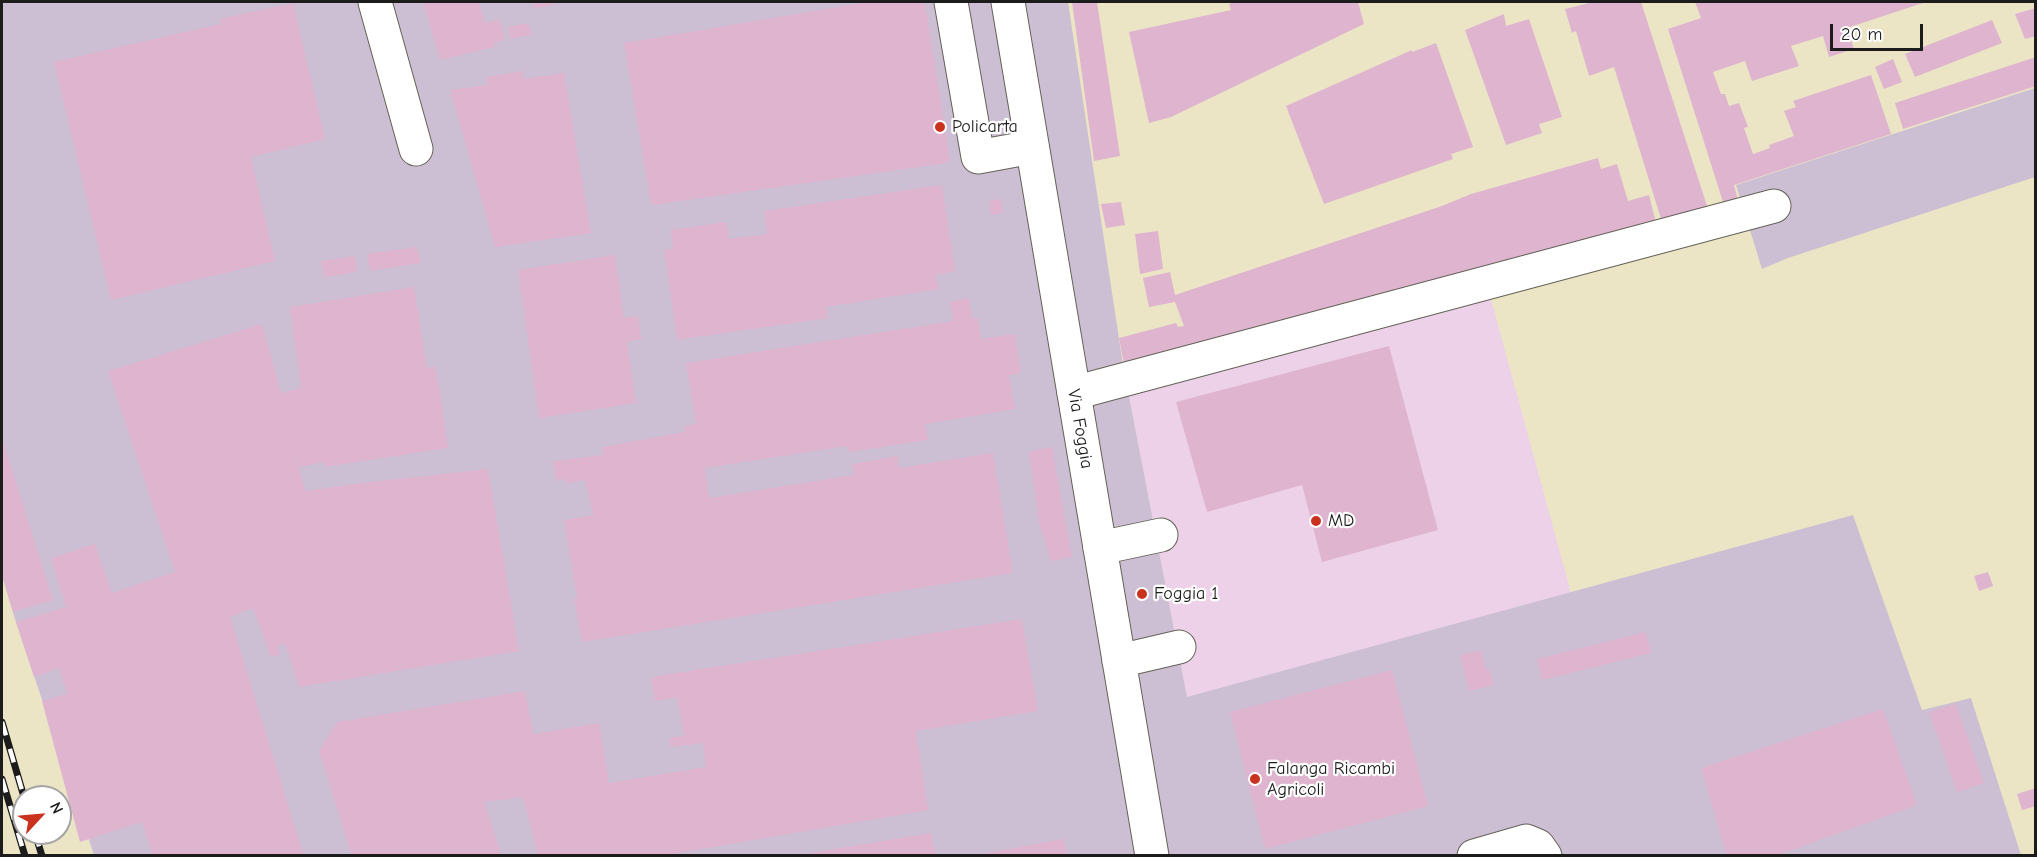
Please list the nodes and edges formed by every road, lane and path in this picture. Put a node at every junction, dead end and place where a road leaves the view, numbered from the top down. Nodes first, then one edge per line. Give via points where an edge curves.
1 (375, 2) edge
2 (951, 2) edge
3 (1008, 2) edge
4 (1032, 147) junction
5 (416, 149) dead end
6 (1774, 206) dead end
7 (1074, 393) junction
8 (1161, 536) dead end
9 (1100, 548) junction
10 (1179, 647) dead end
11 (1119, 661) junction
12 (1152, 855) edge
13 (1474, 855) edge
14 (1545, 855) edge

1 - 5 main road
2 - 4 main road via 978,157
3 - 4 main road, Via Foggia
4 - 7 main road, Via Foggia
6 - 7 main road
7 - 9 main road, Via Foggia
8 - 9 main road
9 - 11 main road, Via Foggia
10 - 11 main road
11 - 12 main road, Via Foggia
13 - 14 main road via 1526,841 1538,846

